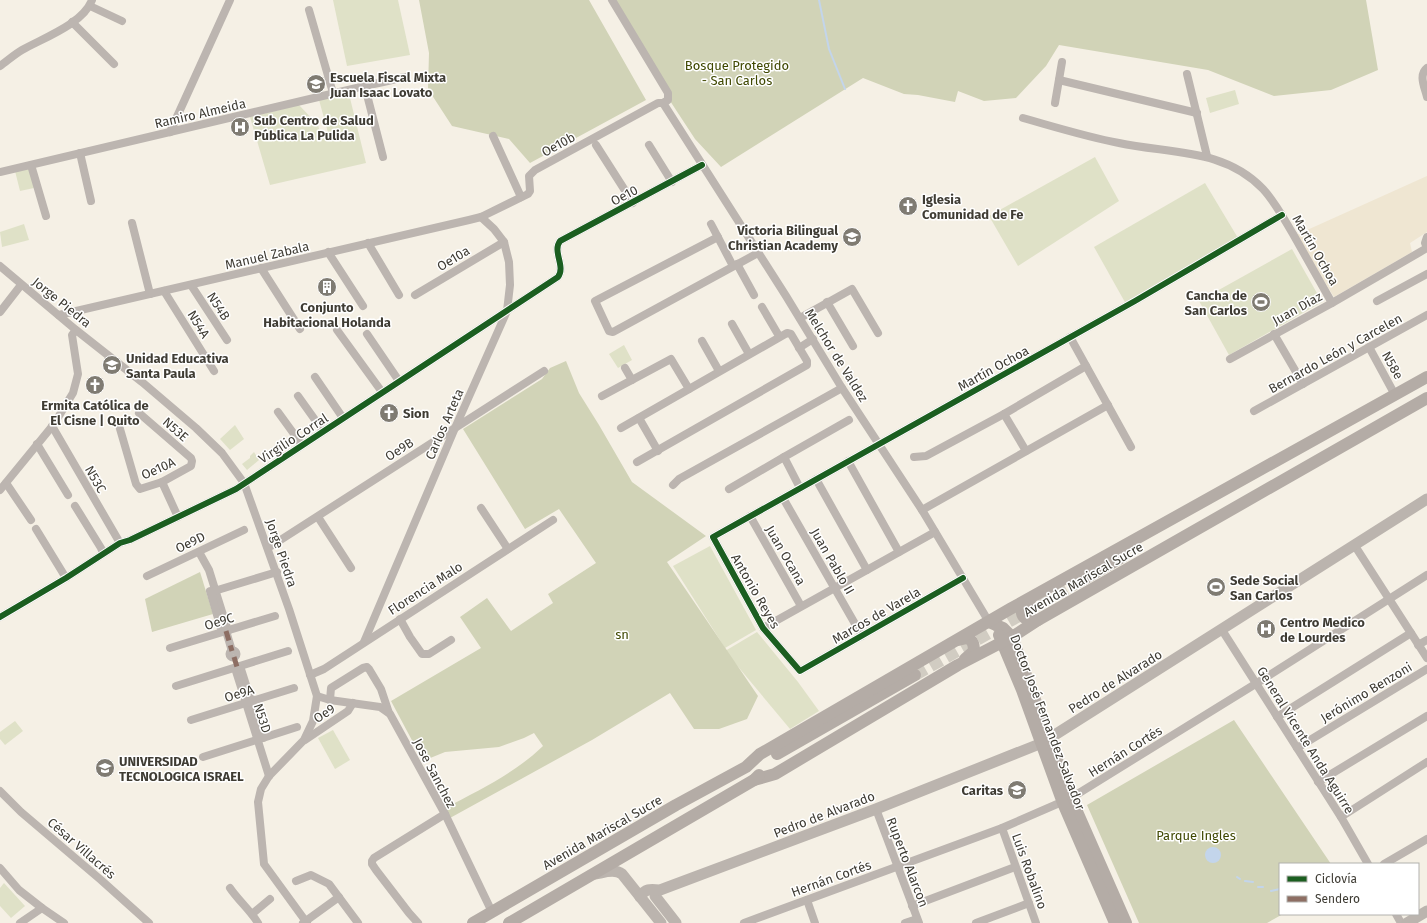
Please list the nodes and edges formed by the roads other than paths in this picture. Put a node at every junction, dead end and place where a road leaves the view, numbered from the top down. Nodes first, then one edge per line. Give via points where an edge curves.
1 (230, 0) edge
2 (612, 0) edge
3 (91, 3) edge
4 (310, 10) dead end
5 (122, 21) dead end
6 (72, 22) junction
7 (1062, 62) dead end
8 (114, 64) dead end
9 (0, 66) edge
10 (1427, 68) edge
11 (1187, 74) dead end
12 (405, 77) dead end
13 (1059, 80) junction
14 (1425, 84) edge
15 (365, 87) junction
16 (333, 93) junction
17 (1427, 97) edge
18 (663, 103) junction
19 (1055, 103) dead end
20 (1197, 113) junction
21 (1023, 118) dead end
22 (170, 132) junction
23 (493, 136) dead end
24 (596, 145) dead end
25 (649, 145) dead end
26 (80, 153) junction
27 (1207, 156) junction
28 (383, 157) dead end
29 (31, 165) junction
30 (702, 165) junction
31 (0, 172) edge
32 (672, 182) junction
33 (521, 197) junction
34 (91, 201) dead end
35 (633, 203) junction
36 (1282, 215) junction
37 (46, 216) dead end
38 (481, 217) junction
39 (132, 223) dead end
40 (711, 224) dead end
41 (718, 237) junction
42 (1427, 237) edge
43 (504, 242) junction
44 (368, 243) junction
45 (558, 244) joint
46 (328, 252) junction
47 (758, 253) junction
48 (735, 265) junction
49 (0, 266) edge
50 (261, 268) junction
51 (1427, 274) edge
52 (21, 285) junction
53 (192, 285) junction
54 (164, 291) junction
55 (150, 294) junction
56 (399, 295) dead end
57 (415, 295) dead end
58 (754, 295) dead end
59 (1377, 301) dead end
60 (827, 302) junction
61 (1332, 303) junction
62 (363, 306) dead end
63 (762, 307) dead end
64 (507, 311) junction
65 (0, 312) edge
66 (59, 315) junction
67 (1427, 315) edge
68 (800, 318) junction
69 (732, 324) dead end
70 (300, 329) dead end
71 (76, 330) junction
72 (337, 330) dead end
73 (878, 332) dead end
74 (367, 334) dead end
75 (1274, 334) junction
76 (780, 336) junction
77 (1070, 337) junction
78 (812, 339) junction
79 (227, 340) dead end
80 (702, 342) dead end
81 (853, 346) dead end
82 (1369, 347) junction
83 (799, 348) junction
84 (750, 354) junction
85 (1230, 359) dead end
86 (1086, 366) junction
87 (625, 368) dead end
88 (214, 371) dead end
89 (544, 371) dead end
90 (719, 371) junction
91 (315, 376) dead end
92 (1427, 377) edge
93 (632, 380) junction
94 (399, 381) junction
95 (1304, 384) junction
96 (842, 388) junction
97 (689, 389) junction
98 (382, 392) junction
99 (1395, 395) junction
100 (298, 396) dead end
101 (602, 396) dead end
102 (1427, 398) edge
103 (1108, 405) junction
104 (1254, 411) dead end
105 (278, 412) dead end
106 (140, 413) dead end
107 (1004, 414) junction
108 (343, 418) junction
109 (639, 418) junction
110 (849, 420) dead end
111 (118, 422) dead end
112 (52, 426) junction
113 (455, 428) junction
114 (620, 428) dead end
115 (323, 431) junction
116 (37, 444) junction
117 (878, 444) junction
118 (302, 445) junction
119 (1131, 447) dead end
120 (658, 450) junction
121 (1026, 451) junction
122 (784, 457) junction
123 (914, 457) dead end
124 (848, 461) junction
125 (637, 462) dead end
126 (191, 466) joint
127 (1267, 467) junction
128 (816, 479) junction
129 (6, 482) junction
130 (162, 482) junction
131 (1280, 482) junction
132 (244, 483) junction
133 (673, 485) dead end
134 (800, 488) junction
135 (729, 489) dead end
136 (0, 490) edge
137 (68, 494) dead end
138 (783, 498) junction
139 (1427, 499) edge
140 (75, 506) dead end
141 (481, 508) dead end
142 (922, 510) junction
143 (750, 516) junction
144 (178, 517) junction
145 (318, 517) junction
146 (30, 520) dead end
147 (553, 520) dead end
148 (36, 529) dead end
149 (244, 530) dead end
150 (935, 532) junction
151 (713, 537) joint
152 (120, 543) junction
153 (1355, 546) junction
154 (268, 548) junction
155 (508, 549) junction
156 (899, 552) junction
157 (103, 553) junction
158 (196, 553) junction
159 (352, 568) dead end
160 (276, 570) junction
161 (867, 570) junction
162 (1427, 575) edge
163 (147, 576) dead end
164 (66, 578) junction
165 (962, 578) junction
166 (835, 588) junction
167 (212, 589) junction
168 (1035, 596) junction
169 (1389, 599) junction
170 (801, 606) junction
171 (275, 616) dead end
172 (0, 617) edge
173 (400, 619) junction
174 (1038, 620) junction
175 (989, 622) junction
176 (763, 628) junction
177 (1222, 630) junction
178 (225, 631) junction
179 (1411, 633) junction
180 (862, 636) junction
181 (451, 640) dead end
182 (957, 640) junction
183 (1008, 640) junction
184 (1427, 640) edge
185 (364, 642) junction
186 (1418, 645) junction
187 (170, 648) dead end
188 (288, 651) dead end
189 (1427, 658) edge
190 (958, 665) junction
191 (237, 667) junction
192 (1427, 669) edge
193 (800, 671) joint
194 (310, 676) junction
195 (1257, 683) junction
196 (176, 686) dead end
197 (294, 688) dead end
198 (317, 696) junction
199 (330, 700) junction
200 (248, 702) junction
201 (353, 703) junction
202 (390, 714) junction
203 (1427, 716) edge
204 (1277, 717) junction
205 (190, 720) dead end
206 (297, 727) dead end
207 (260, 739) junction
208 (304, 740) junction
209 (1046, 741) junction
210 (1297, 748) junction
211 (203, 757) dead end
212 (1427, 762) edge
213 (746, 766) junction
214 (271, 773) junction
215 (754, 780) junction
216 (1318, 782) junction
217 (0, 791) edge
218 (1067, 800) junction
219 (876, 810) junction
220 (444, 814) junction
221 (1341, 817) junction
222 (1002, 828) junction
223 (1427, 839) edge
224 (1367, 863) edge
225 (1386, 863) edge
226 (897, 867) junction
227 (1016, 867) junction
228 (0, 868) edge
229 (594, 874) junction
230 (296, 881) dead end
231 (230, 888) dead end
232 (658, 893) junction
233 (338, 897) junction
234 (270, 899) dead end
235 (642, 899) junction
236 (806, 900) junction
237 (1029, 903) junction
238 (912, 906) junction
239 (42, 908) junction
240 (492, 912) junction
241 (1427, 912) edge
242 (252, 914) junction
243 (918, 921) edge
244 (305, 922) edge
245 (20, 923) edge
246 (64, 923) edge
247 (148, 923) edge
248 (258, 923) edge
249 (358, 923) edge
250 (418, 923) edge
251 (473, 923) edge
252 (509, 923) edge
253 (661, 923) edge
254 (676, 923) edge
255 (744, 923) edge
256 (815, 923) edge
257 (905, 923) edge
258 (976, 923) edge
259 (1036, 923) edge
260 (1115, 923) edge
261 (1126, 923) edge
262 (1407, 923) edge

1 - 22 street
2 - 18 street via 668,93 668,100
3 - 5 street
3 - 6 street via 86,11
4 - 16 street
6 - 8 street
6 - 9 street via 20,51
7 - 13 street
10 - 14 street via 1423,72
11 - 20 street
12 - 15 street, Ramiro Almeida
13 - 19 street
13 - 20 street
14 - 17 street
15 - 16 street, Ramiro Almeida
15 - 28 street
16 - 22 street, Ramiro Almeida
18 - 30 street, Melchor de Valdez
18 - 33 street, Oe10b via 658,103 535,170 529,176 530,191
20 - 27 street
21 - 27 street via 1131,146
22 - 26 street, Ramiro Almeida
23 - 33 street
24 - 35 street
25 - 32 street
26 - 29 street, Ramiro Almeida
26 - 34 street
27 - 36 street via 1251,177
29 - 31 street, Ramiro Almeida
29 - 37 street
30 - 32 street, Oe10
30 - 47 street, Melchor de Valdez
32 - 35 street, Oe10
33 - 38 street
35 - 45 street, Oe10
36 - 61 street, Martín Ochoa
36 - 77 street, Martín Ochoa
38 - 43 street, Carlos Arteta
38 - 44 street, Manuel Zabala
39 - 55 street
40 - 41 street
41 - 48 street
41 - 48 street via 595,301 609,331 612,332
42 - 61 street, Juan Díaz via 1427,248
43 - 57 street, Oe10a
43 - 64 street, Carlos Arteta via 509,262
44 - 46 street, Manuel Zabala
44 - 56 street
45 - 64 street, Virgilio Corral via 561,271 558,277
46 - 50 street, Manuel Zabala
46 - 62 street
47 - 48 street
47 - 68 street, Melchor de Valdez
48 - 58 street
49 - 52 street, Jorge Piedra
50 - 53 street, Manuel Zabala
50 - 70 street
51 - 59 street
52 - 65 street
52 - 66 street, Jorge Piedra
53 - 54 street, Manuel Zabala
53 - 79 street, N54B
54 - 55 street, Manuel Zabala
54 - 88 street, N54A
55 - 66 street, Manuel Zabala
60 - 68 street
60 - 73 street via 852,289
60 - 81 street
61 - 75 street, Juan Díaz
63 - 76 street
64 - 94 street, Virgilio Corral
64 - 113 street, Carlos Arteta
66 - 71 street, Jorge Piedra
67 - 82 street, Bernardo León y Carcelen
68 - 78 street, Melchor de Valdez
69 - 84 street
71 - 112 street via 72,335 78,374 64,409
71 - 132 street, Jorge Piedra via 196,428 222,453
72 - 98 street
74 - 94 street
75 - 85 street, Juan Díaz
75 - 95 street
76 - 83 street via 789,333
76 - 84 street
77 - 86 street
77 - 117 street, Martín Ochoa
78 - 83 street
78 - 96 street, Melchor de Valdez
80 - 90 street
82 - 95 street, Bernardo León y Carcelen
82 - 99 street, N58e
83 - 120 street via 807,361 806,365
84 - 90 street
86 - 103 street
86 - 107 street
87 - 93 street
89 - 113 street, Oe9B
90 - 97 street
91 - 108 street
92 - 99 main road, Avenida Mariscal Sucre
93 - 97 street via 671,359
93 - 101 street
94 - 98 street, Virgilio Corral
95 - 104 street, Bernardo León y Carcelen
96 - 117 street, Melchor de Valdez
96 - 133 street via 679,479
97 - 109 street
98 - 108 street, Virgilio Corral
99 - 127 main road, Avenida Mariscal Sucre
100 - 115 street
102 - 131 main road, Avenida Mariscal Sucre
103 - 119 street
103 - 121 street
105 - 118 street
106 - 126 street, N53E via 190,458
107 - 121 street
107 - 123 street via 926,456
108 - 115 street, Virgilio Corral
109 - 114 street
109 - 120 street
110 - 122 street
111 - 130 street, Oe10A via 136,484 140,489
112 - 116 street
112 - 152 street, N53C
113 - 145 street, Oe9B
113 - 185 street, Carlos Arteta
115 - 118 street, Virgilio Corral
116 - 129 street
116 - 137 street
117 - 124 street, Martín Ochoa
117 - 142 street, Melchor de Valdez
118 - 132 street, Virgilio Corral
120 - 125 street
121 - 142 street
122 - 134 street
122 - 135 street
124 - 128 street, Martín Ochoa
124 - 156 street
126 - 130 street, Oe10A
127 - 131 main road, Avenida Mariscal Sucre via 1253,480 1085,581 1226,505
127 - 168 main road, Avenida Mariscal Sucre
128 - 134 street, Martín Ochoa
128 - 161 street
129 - 136 street
129 - 146 street
130 - 144 street
131 - 174 main road, Avenida Mariscal Sucre
132 - 144 street, Virgilio Corral
132 - 154 street, Jorge Piedra
134 - 138 street, Martín Ochoa
138 - 143 street, Martín Ochoa
138 - 166 street, Juan Pablo II
139 - 153 main road, Pedro de Alvarado
140 - 157 street
141 - 155 street
142 - 150 street, Melchor de Valdez
143 - 151 street, Martín Ochoa
143 - 170 street, Juan Ocana
144 - 152 street, Virgilio Corral
145 - 154 street, Oe9B
145 - 159 street
147 - 155 street, Florencia Malo
148 - 164 street
149 - 158 street, Oe9D
150 - 156 street
150 - 165 street, Melchor de Valdez
151 - 176 street, Antonio Reyes
152 - 157 street, Virgilio Corral
153 - 169 street
153 - 177 main road, Pedro de Alvarado
154 - 160 street, Jorge Piedra
155 - 173 street, Florencia Malo
156 - 161 street
157 - 164 street, Virgilio Corral
158 - 163 street, Oe9D
158 - 167 street via 209,570
160 - 167 street
160 - 194 street, Jorge Piedra
161 - 166 street
162 - 169 street, Hernán Cortés
164 - 172 street, Virgilio Corral
165 - 175 street, Melchor de Valdez
165 - 180 street, Marcos de Varela
166 - 170 street
166 - 180 street, Juan Pablo II
167 - 178 street
168 - 174 main road via 1025,604 1022,612 1028,620
168 - 175 main road, Avenida Mariscal Sucre
169 - 179 street
169 - 195 street, Hernán Cortés
170 - 176 street
171 - 178 street, Oe9C
173 - 181 street via 422,654 429,654
173 - 185 street, Florencia Malo
174 - 183 main road, Avenida Mariscal Sucre
175 - 182 main road, Avenida Mariscal Sucre
175 - 183 main road, Doctor José Fernandez Salvador
176 - 193 street, Antonio Reyes
177 - 195 street, General Vicente Anda Aguirre
177 - 209 main road, Pedro de Alvarado
178 - 187 street, Oe9C
178 - 191 street, N53D
179 - 186 street
179 - 204 street
180 - 193 street, Marcos de Varela
182 - 190 main road via 970,639 974,648
182 - 213 main road, Avenida Mariscal Sucre via 760,754
183 - 190 main road, Avenida Mariscal Sucre
183 - 209 main road, Doctor José Fernandez Salvador
184 - 186 street
185 - 194 street, Florencia Malo
186 - 189 street
188 - 191 street
190 - 215 main road, Avenida Mariscal Sucre via 775,774
191 - 196 street
191 - 200 street, N53D
192 - 210 street, Jerónimo Benzoni
194 - 198 street, Jorge Piedra
195 - 204 street, General Vicente Anda Aguirre
195 - 218 street, Hernán Cortés
197 - 200 street, Oe9A
198 - 199 street
198 - 208 street, Jorge Piedra via 313,721
199 - 201 street
199 - 202 street, Jose Sanchez via 331,688 367,667 381,689
200 - 205 street, Oe9A
200 - 207 street, N53D
201 - 202 street via 380,707
201 - 208 street, Oe9 via 348,711
202 - 220 street, Jose Sanchez
203 - 216 street
204 - 210 street, General Vicente Anda Aguirre
206 - 207 street
207 - 211 street
207 - 214 street, N53D
208 - 214 street, Jorge Piedra
209 - 218 main road, Doctor José Fernandez Salvador
209 - 219 main road, Pedro de Alvarado
210 - 216 street, General Vicente Anda Aguirre
212 - 221 street
213 - 215 main road, Avenida Mariscal Sucre via 764,761 917,678 768,768
213 - 240 main road, Avenida Mariscal Sucre
214 - 244 street, Jorge Piedra via 261,789 258,802 264,864
215 - 229 main road, Avenida Mariscal Sucre
216 - 221 street, General Vicente Anda Aguirre
217 - 247 street, César Villacrés
218 - 222 street, Hernán Cortés
218 - 260 main road, Doctor José Fernandez Salvador
218 - 261 main road, Doctor José Fernandez Salvador
219 - 226 street, Ruperto Alarcon
219 - 232 main road, Pedro de Alvarado
220 - 240 street, Jose Sanchez
220 - 250 street via 372,861 376,870
221 - 224 street, General Vicente Anda Aguirre
222 - 226 street, Hernán Cortés
222 - 227 street, Luis Robalino
223 - 225 street
226 - 236 street, Hernán Cortés
226 - 238 street, Ruperto Alarcon
227 - 237 street, Luis Robalino
227 - 238 street
228 - 239 street via 19,890
229 - 235 main road via 618,871
229 - 252 main road, Avenida Mariscal Sucre
230 - 233 street via 310,875 329,884
231 - 242 street
232 - 235 main road, Pedro de Alvarado via 647,890 642,892
232 - 254 main road
233 - 244 street
233 - 249 street
234 - 242 street
235 - 253 main road
236 - 255 street, Hernán Cortés
236 - 256 street
237 - 258 street
237 - 259 street, Luis Robalino
238 - 243 street, Ruperto Alarcon
239 - 245 street
239 - 246 street
240 - 251 main road, Avenida Mariscal Sucre
241 - 262 main road
242 - 248 street
243 - 257 street

